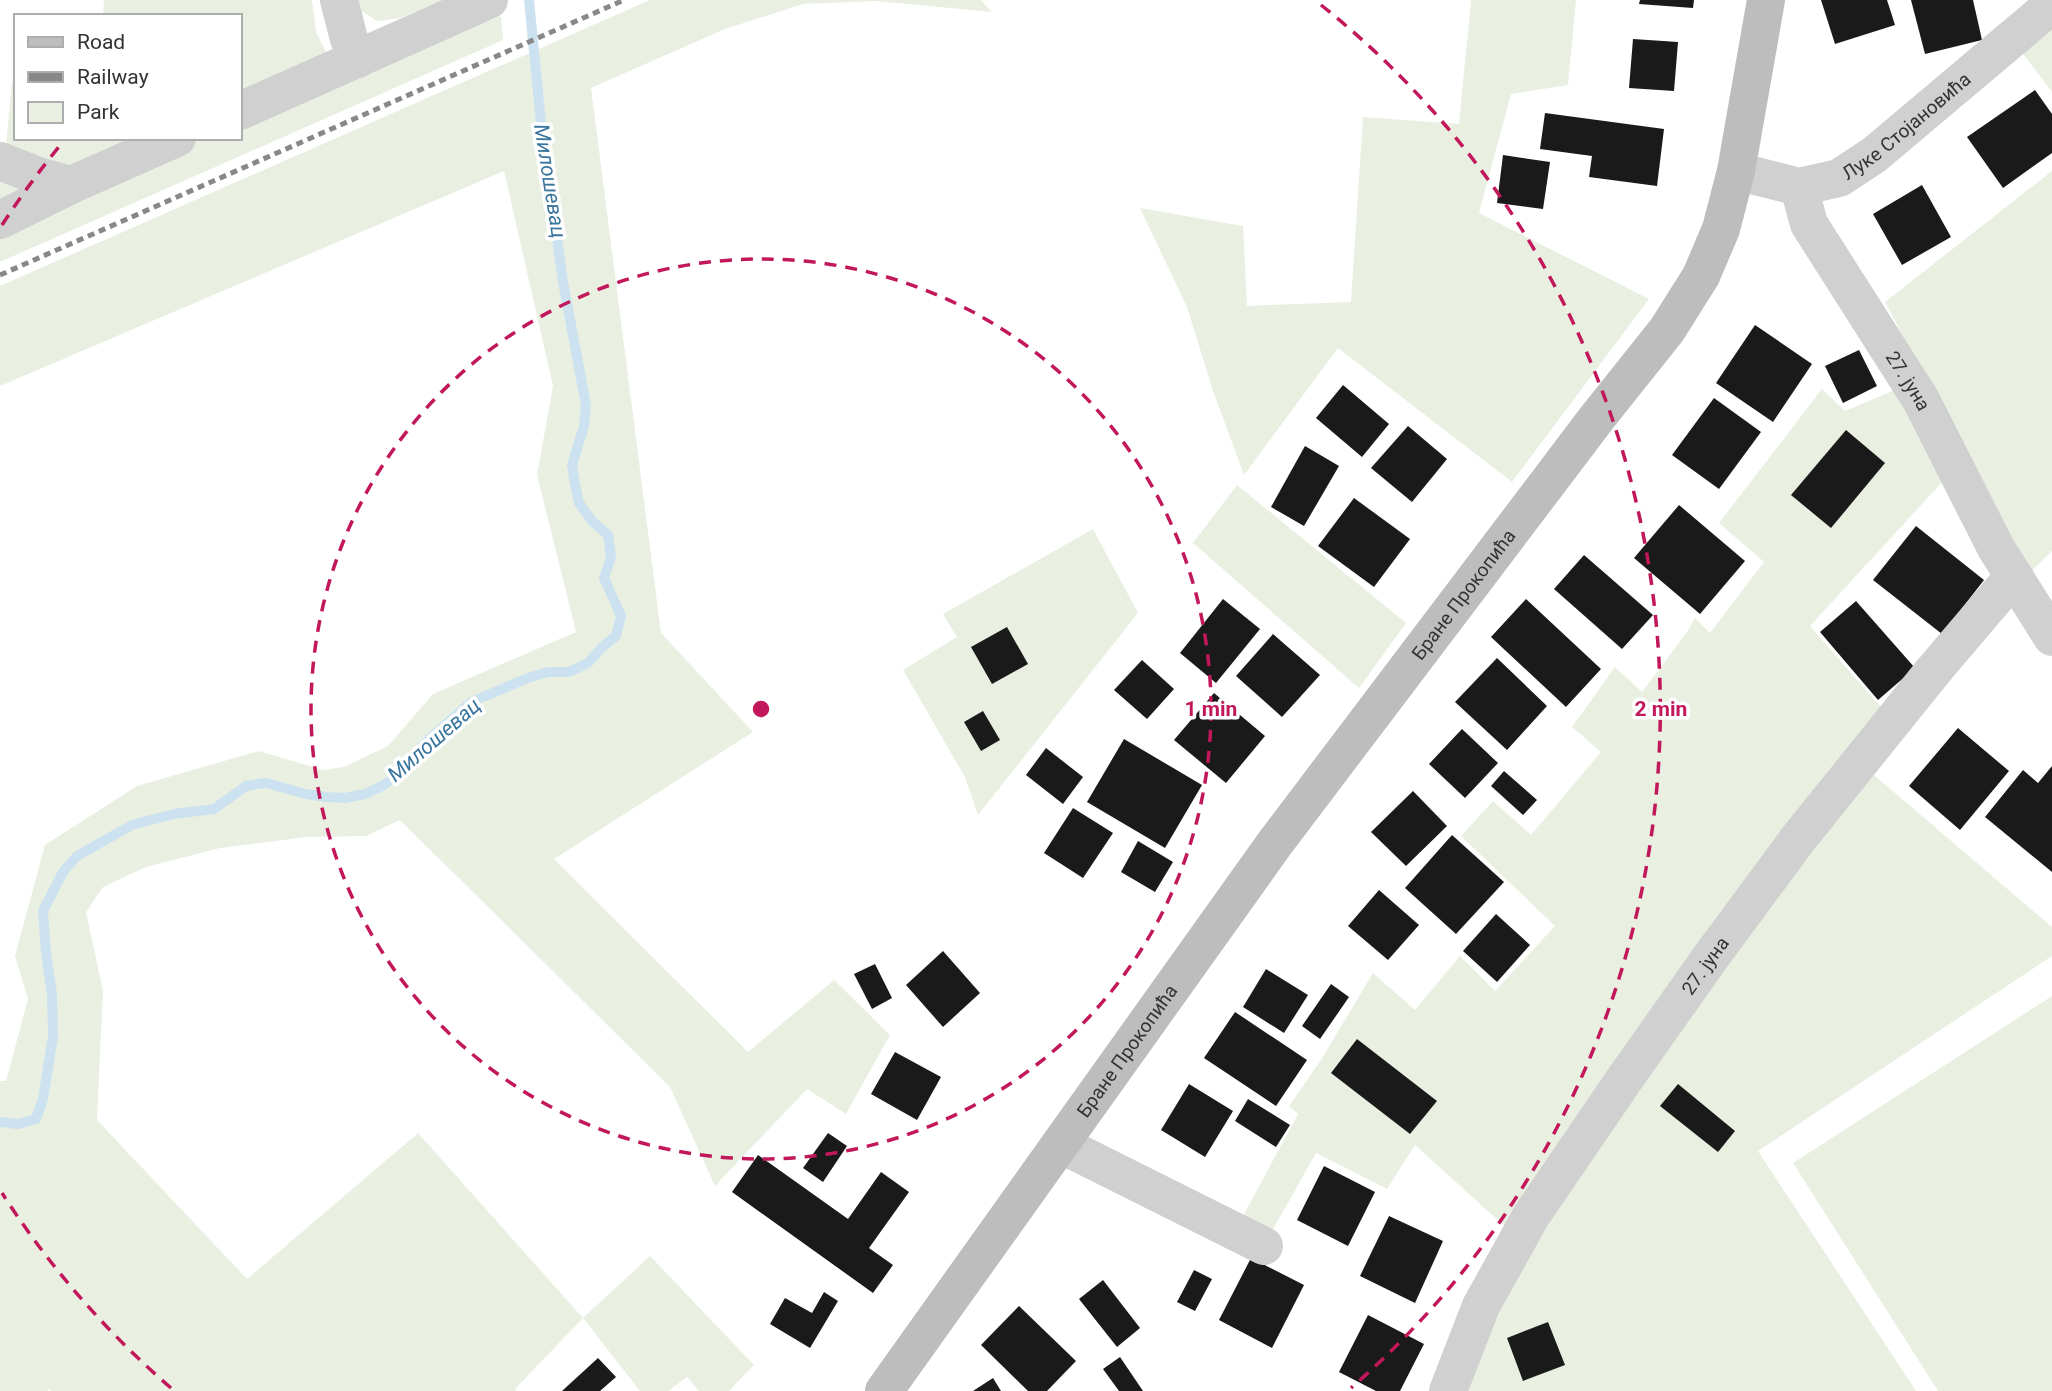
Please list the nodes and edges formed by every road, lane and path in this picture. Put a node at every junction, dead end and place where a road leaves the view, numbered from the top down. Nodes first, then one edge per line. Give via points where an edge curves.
1 (339, 0) edge
2 (487, 0) edge
3 (1766, 0) edge
4 (2052, 5) edge
5 (358, 59) junction
6 (242, 110) edge
7 (172, 140) edge
8 (0, 161) edge
9 (1736, 171) junction
10 (71, 185) junction
11 (1799, 187) junction
12 (0, 220) edge
13 (2014, 576) junction
14 (2052, 637) edge
15 (1060, 1144) junction
16 (1264, 1246) dead end
17 (884, 1391) edge
18 (1448, 1391) edge

1 - 5 street
2 - 5 street
3 - 9 street, Бране Прокопића
4 - 11 street, Луке Стојановића via 1874,155 1839,178
5 - 6 street
7 - 10 street
8 - 10 street
9 - 11 street, Луке Стојановића
9 - 15 street, Бране Прокопића via 1721,229 1701,276 1667,330 1275,843
10 - 12 street
11 - 13 street, 27. јуна via 1809,224 1921,400
13 - 14 street, 27. јуна
13 - 18 street, 27. јуна via 1798,839 1633,1066 1531,1216 1480,1306
15 - 16 street
15 - 17 street, Бране Прокопића

